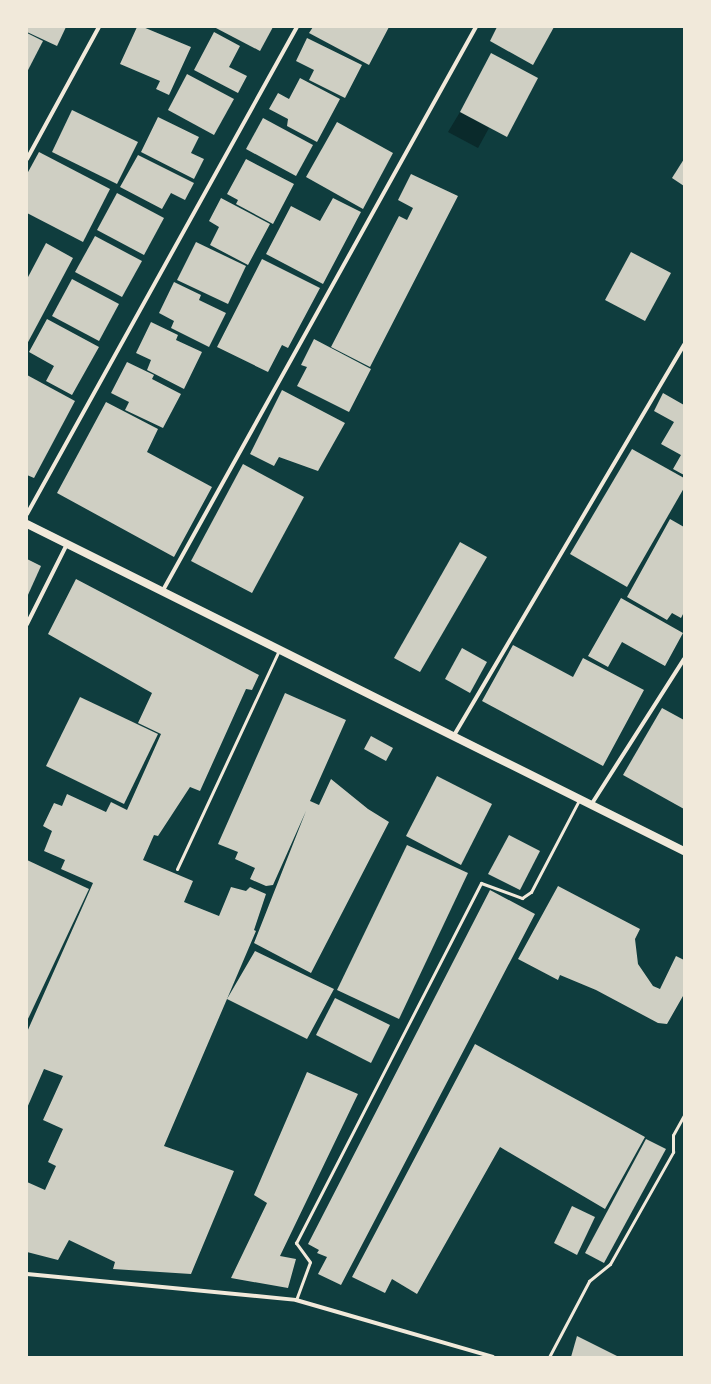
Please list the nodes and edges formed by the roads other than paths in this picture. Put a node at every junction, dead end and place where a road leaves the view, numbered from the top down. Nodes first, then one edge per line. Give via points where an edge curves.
1 (99, 27) edge
2 (298, 27) edge
3 (476, 27) edge
4 (27, 158) edge
5 (684, 344) edge
6 (27, 514) edge
7 (27, 524) edge
8 (67, 544) junction
9 (162, 592) junction
10 (27, 624) edge
11 (279, 650) junction
12 (684, 659) edge
13 (453, 737) junction
14 (579, 800) junction
15 (590, 806) junction
16 (684, 851) edge
17 (177, 869) dead end
18 (684, 1115) edge
19 (27, 1274) edge
20 (296, 1300) junction
21 (492, 1357) edge
22 (549, 1357) edge

1 - 4 street
2 - 6 street
3 - 9 street
5 - 13 street
7 - 8 main road
8 - 9 main road
8 - 10 street
9 - 11 main road
11 - 13 main road
11 - 17 lane
12 - 15 street
13 - 14 main road
14 - 15 main road
14 - 20 lane via 531,892 522,898 481,883 296,1243 310,1262
15 - 16 main road
18 - 22 lane via 673,1135 673,1152 610,1264 589,1282
19 - 20 street
20 - 21 street

